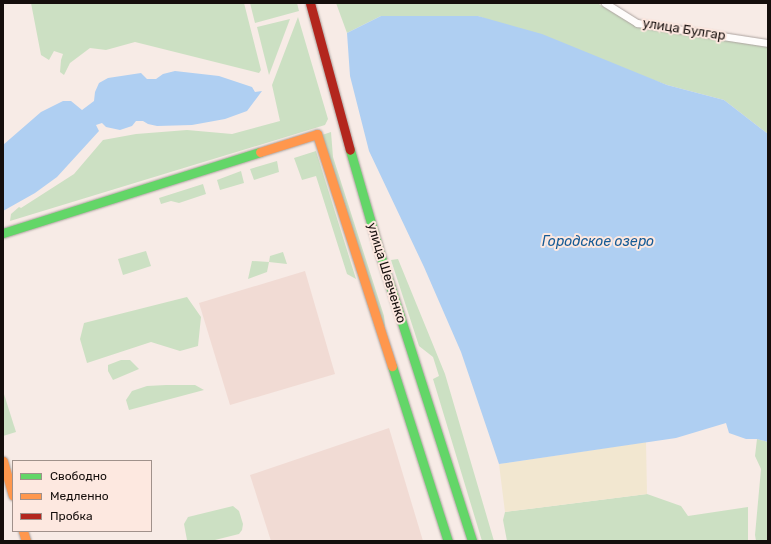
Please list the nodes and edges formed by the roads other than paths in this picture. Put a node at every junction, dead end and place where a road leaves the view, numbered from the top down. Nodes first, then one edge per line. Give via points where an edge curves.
1 (310, 3) edge
2 (605, 3) edge
3 (768, 43) edge
4 (3, 233) edge
5 (3, 461) edge
6 (12, 492) edge
7 (448, 541) edge
8 (472, 541) edge

1 - 8 street, улица Шевченко via 342,126 380,254
2 - 3 street, улица Булгар via 638,23
4 - 7 street via 317,134
5 - 6 street

